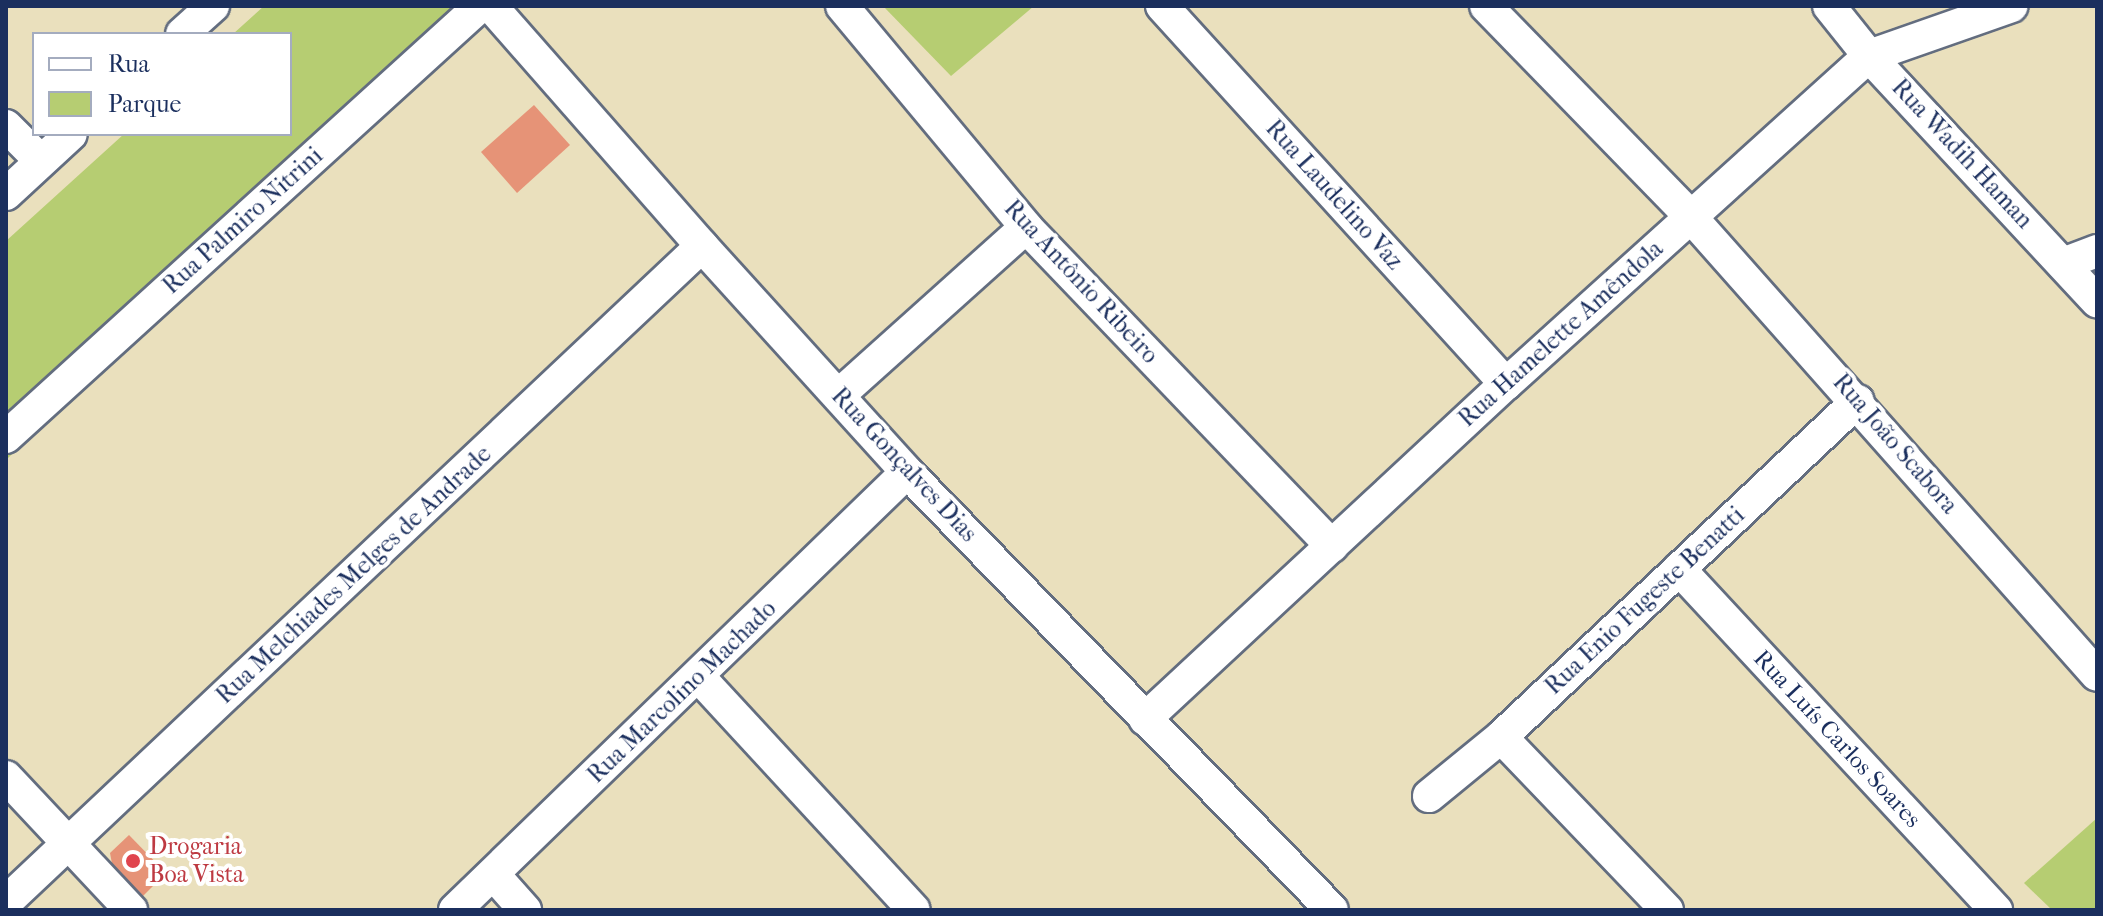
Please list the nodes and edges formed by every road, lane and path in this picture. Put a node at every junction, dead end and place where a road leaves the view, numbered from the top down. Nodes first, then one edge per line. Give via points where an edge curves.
1 (213, 6) edge
2 (480, 6) edge
3 (491, 6) edge
4 (842, 6) edge
5 (1162, 6) edge
6 (1486, 6) edge
7 (1829, 6) edge
8 (2012, 6) edge
9 (184, 32) edge
10 (1869, 56) junction
11 (6, 126) edge
12 (69, 136) edge
13 (41, 161) junction
14 (6, 194) edge
15 (1690, 216) junction
16 (1026, 227) junction
17 (702, 246) junction
18 (2097, 251) edge
19 (2063, 264) junction
20 (2097, 301) edge
21 (1506, 384) junction
22 (839, 395) junction
23 (1857, 401) junction
24 (6, 437) edge
25 (907, 472) junction
26 (1332, 546) junction
27 (1679, 569) junction
28 (2097, 675) edge
29 (698, 676) junction
30 (1145, 719) junction
31 (1501, 737) junction
32 (6, 777) edge
33 (1429, 796) dead end
34 (70, 843) junction
35 (494, 875) junction
36 (6, 902) edge
37 (131, 910) edge
38 (455, 910) edge
39 (525, 910) edge
40 (914, 910) edge
41 (1332, 910) edge
42 (1667, 910) edge
43 (1996, 910) edge

1 - 9 street
2 - 24 street, Rua Palmiro Nitrini
3 - 17 street, Rua Gonçalves Dias
4 - 16 street, Rua Antônio Ribeiro
5 - 21 street, Rua Laudelino Vaz
6 - 15 street, Rua João Scabora
7 - 10 street, Rua Wadih Haman
8 - 10 street, Rua Hamelette Amêndola
10 - 15 street, Rua Hamelette Amêndola
10 - 19 street, Rua Wadih Haman
11 - 13 street
12 - 13 street
13 - 14 street
15 - 21 street, Rua Hamelette Amêndola
15 - 23 street, Rua João Scabora
16 - 22 street
16 - 26 street, Rua Antônio Ribeiro
17 - 22 street, Rua Gonçalves Dias
17 - 34 street, Rua Melchiades Melges de Andrade
18 - 19 street
19 - 20 street, Rua Wadih Haman
21 - 26 street, Rua Hamelette Amêndola
22 - 25 street, Rua Gonçalves Dias
23 - 27 street, Rua Enio Fugeste Benatti
23 - 28 street, Rua João Scabora
25 - 29 street, Rua Marcolino Machado
25 - 30 street, Rua Gonçalves Dias
26 - 30 street, Rua Hamelette Amêndola
27 - 31 street, Rua Enio Fugeste Benatti
27 - 43 street, Rua Luís Carlos Soares
29 - 35 street, Rua Marcolino Machado
29 - 40 street
30 - 41 street, Rua Gonçalves Dias
31 - 33 street, Rua Enio Fugeste Benatti
31 - 42 street
32 - 34 street
34 - 36 street, Rua Melchiades Melges de Andrade
34 - 37 street
35 - 38 street, Rua Marcolino Machado
35 - 39 street

